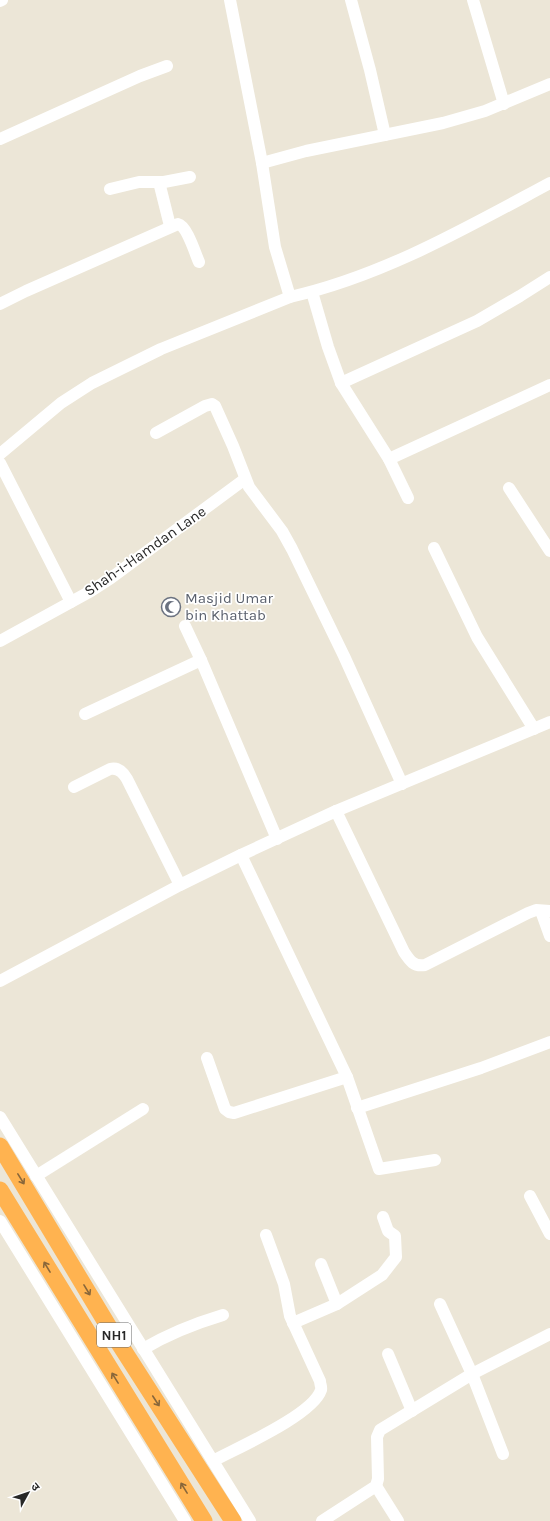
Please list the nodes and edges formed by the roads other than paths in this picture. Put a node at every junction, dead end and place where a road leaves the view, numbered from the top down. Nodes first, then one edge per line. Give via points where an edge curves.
1 (230, 0) edge
2 (351, 0) edge
3 (473, 0) edge
4 (167, 66) dead end
5 (550, 84) edge
6 (504, 104) junction
7 (385, 135) junction
8 (0, 139) edge
9 (262, 163) junction
10 (190, 177) dead end
11 (159, 182) junction
12 (550, 182) edge
13 (110, 189) dead end
14 (170, 226) junction
15 (199, 262) dead end
16 (550, 277) edge
17 (312, 292) junction
18 (290, 297) junction
19 (0, 304) edge
20 (341, 383) junction
21 (550, 385) edge
22 (156, 433) dead end
23 (0, 454) edge
24 (389, 459) junction
25 (0, 462) edge
26 (245, 479) junction
27 (510, 488) dead end
28 (408, 498) dead end
29 (434, 548) dead end
30 (550, 551) edge
31 (71, 602) junction
32 (185, 626) dead end
33 (0, 641) edge
34 (201, 660) junction
35 (85, 714) dead end
36 (550, 722) edge
37 (534, 729) junction
38 (402, 784) junction
39 (74, 787) dead end
40 (336, 811) junction
41 (277, 840) junction
42 (241, 856) junction
43 (180, 885) junction
44 (545, 911) edge
45 (550, 936) edge
46 (0, 981) edge
47 (550, 1042) edge
48 (207, 1058) dead end
49 (347, 1077) junction
50 (357, 1108) junction
51 (143, 1109) dead end
52 (0, 1117) edge
53 (0, 1146) edge
54 (435, 1160) dead end
55 (36, 1176) junction
56 (0, 1190) edge
57 (530, 1196) dead end
58 (383, 1217) dead end
59 (0, 1221) edge
60 (550, 1234) edge
61 (266, 1236) dead end
62 (321, 1264) dead end
63 (337, 1304) junction
64 (440, 1304) dead end
65 (223, 1315) dead end
66 (294, 1323) junction
67 (550, 1334) edge
68 (143, 1349) junction
69 (388, 1354) dead end
70 (472, 1374) junction
71 (412, 1411) junction
72 (503, 1454) dead end
73 (213, 1460) junction
74 (376, 1486) junction
75 (185, 1521) edge
76 (204, 1521) edge
77 (232, 1521) edge
78 (250, 1521) edge
79 (322, 1521) edge
80 (398, 1521) edge

1 - 9 street
2 - 7 street
3 - 6 street
4 - 8 street
5 - 6 street
6 - 7 street via 443,123
7 - 9 street
9 - 18 street via 275,247
10 - 11 street
11 - 13 street via 139,182
11 - 14 street
12 - 17 street via 471,226 403,259
14 - 15 street via 184,226
14 - 19 street
16 - 20 street via 477,321
17 - 18 street
17 - 20 street
18 - 23 street via 161,349 92,383 61,403
20 - 24 street
21 - 24 street
22 - 26 street via 212,404 218,411
24 - 28 street
25 - 31 street
26 - 31 street, Shah-i-Hamdan Lane via 111,578
26 - 38 street via 287,540 344,656
27 - 30 street
29 - 37 street via 477,637
31 - 33 street, Shah-i-Hamdan Lane
32 - 34 street
34 - 35 street
34 - 41 street
36 - 37 street
37 - 38 street
38 - 40 street
39 - 43 street via 110,769 122,772
40 - 41 street
40 - 44 street via 404,952 414,964 425,965 528,913
41 - 42 street
42 - 43 street
42 - 49 street
43 - 46 street
44 - 45 street
47 - 50 street via 481,1068
48 - 49 street via 226,1109 230,1113
49 - 50 street
50 - 54 street via 379,1169
51 - 55 street
52 - 55 street
53 -> 77 highway, NH1 via 113,1334
55 - 68 street
76 -> 56 highway, NH1
57 - 60 street
58 - 63 street via 388,1231 395,1236 396,1257 382,1275
59 - 75 street
61 - 66 street via 284,1284 290,1316
62 - 63 street
63 - 66 street
64 - 70 street
65 - 68 street via 181,1329
66 - 73 street via 320,1381 321,1390 316,1398 290,1421
67 - 70 street
68 - 73 street
69 - 71 street
70 - 71 street
70 - 72 street
71 - 74 street via 378,1432
73 - 78 street
74 - 79 street
74 - 80 street

